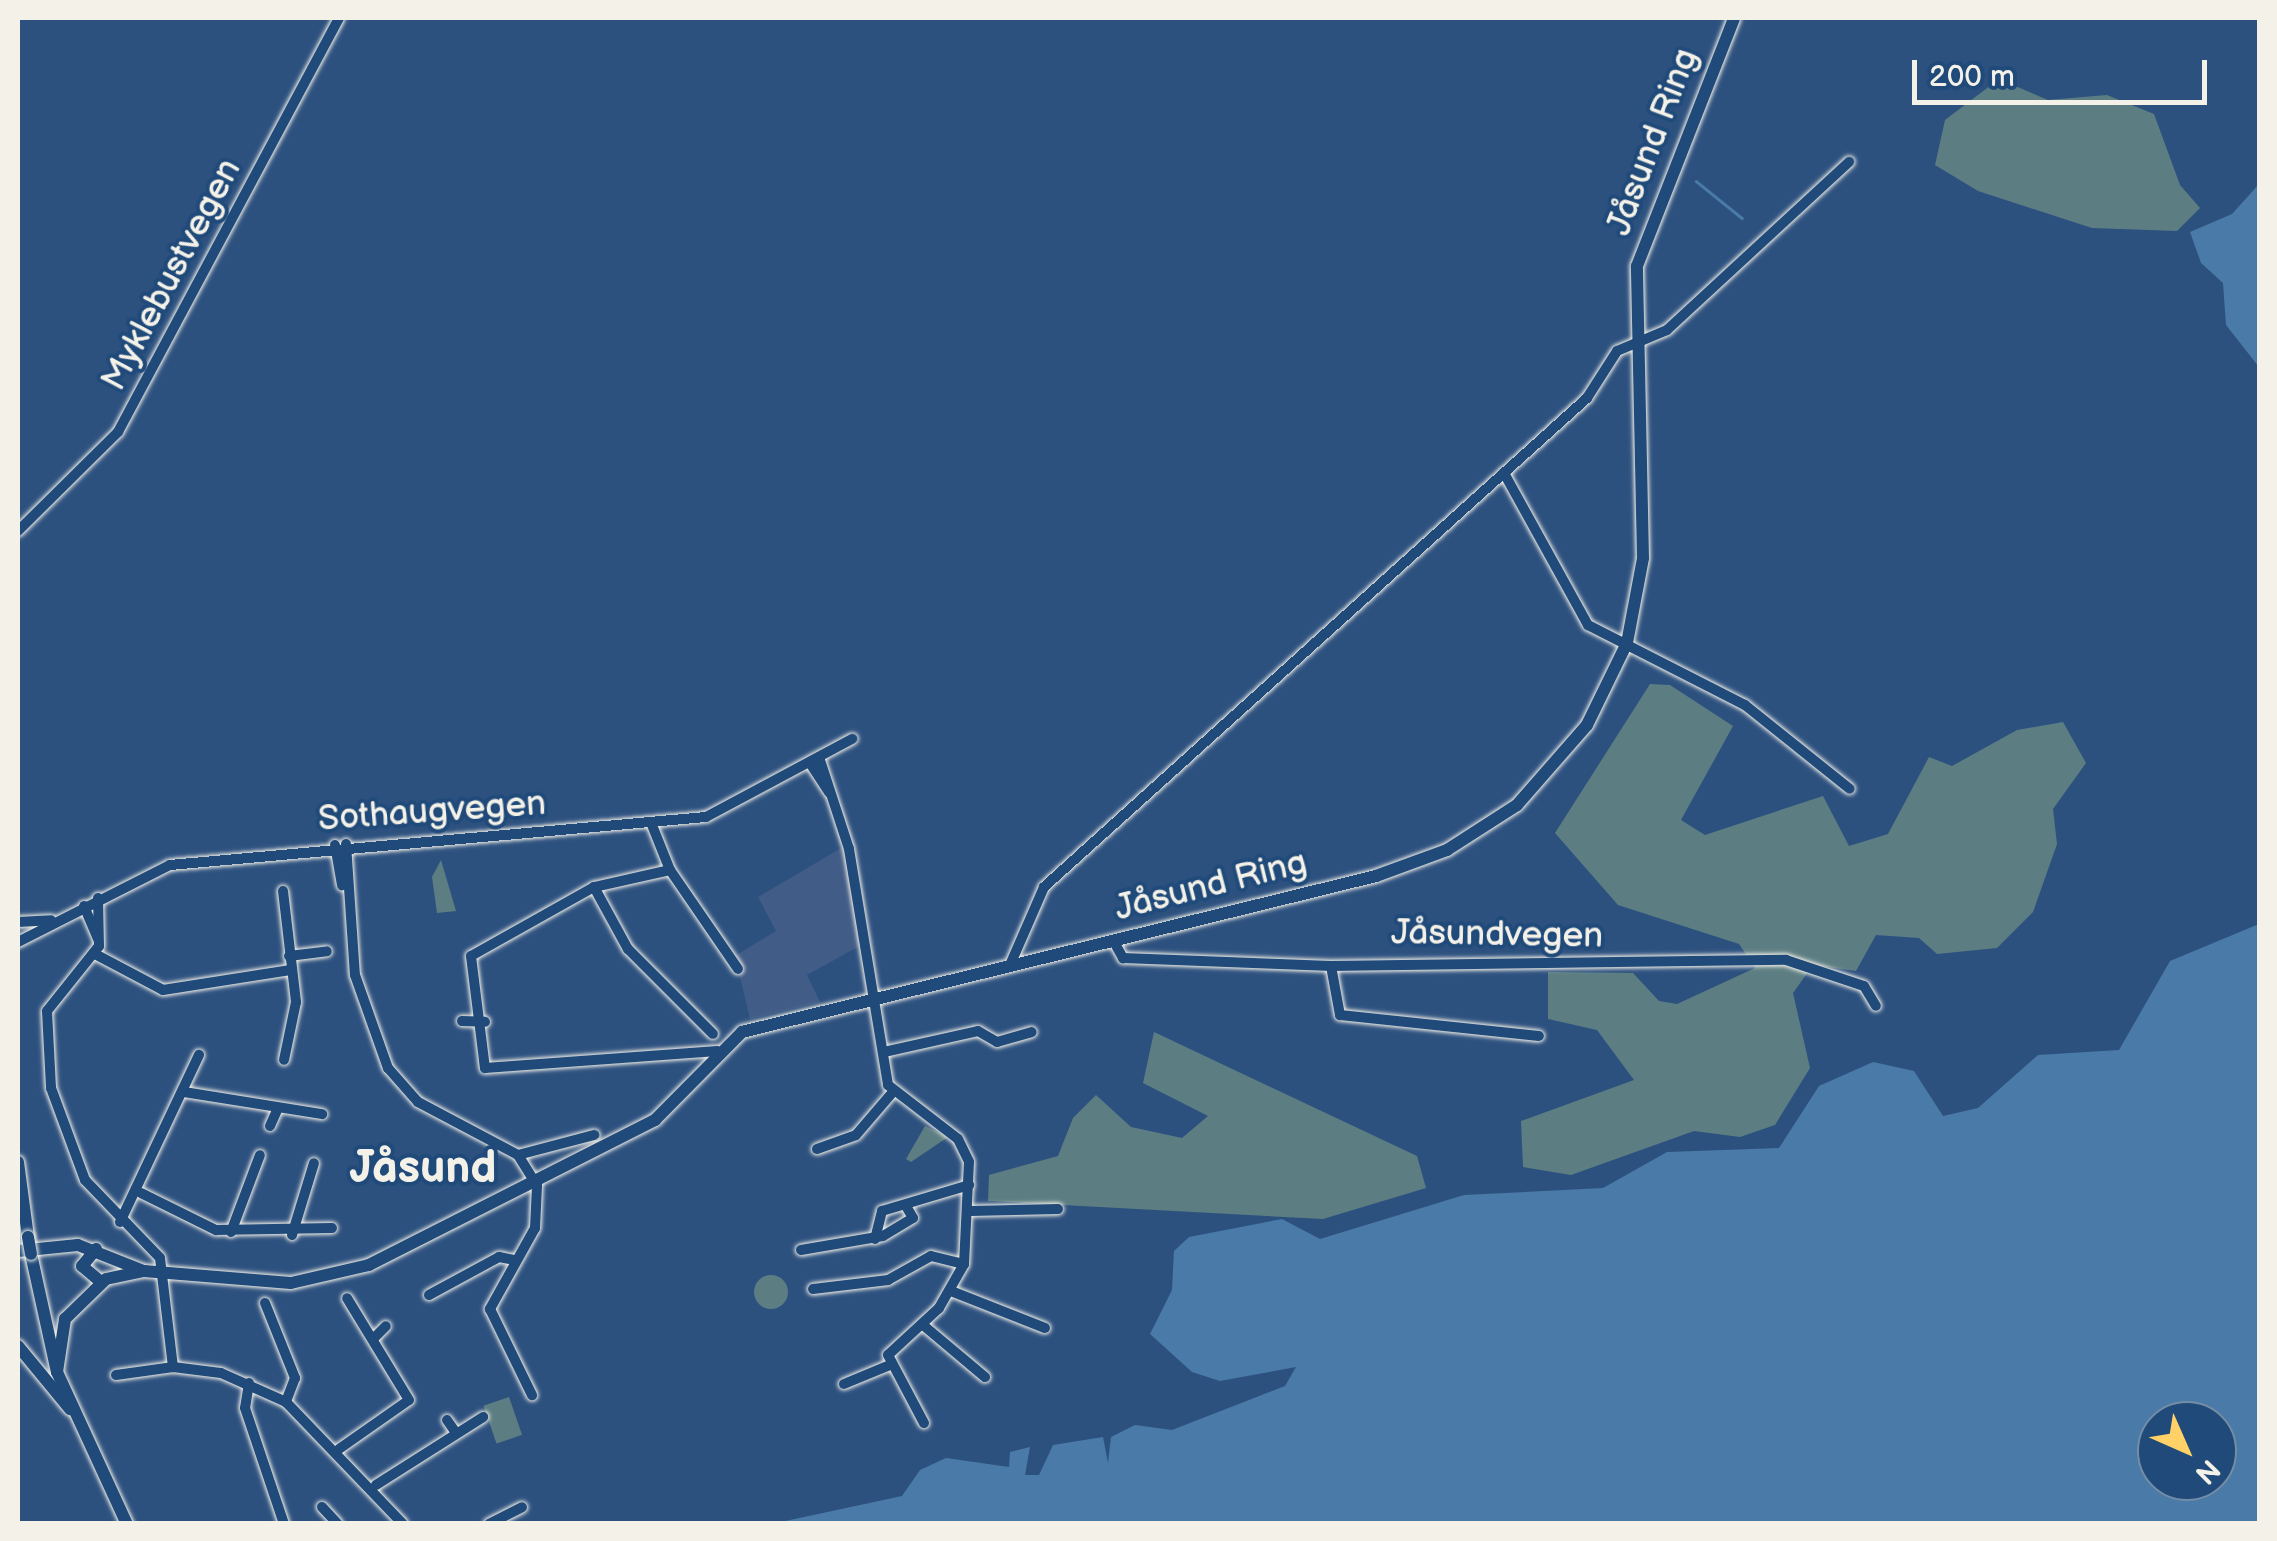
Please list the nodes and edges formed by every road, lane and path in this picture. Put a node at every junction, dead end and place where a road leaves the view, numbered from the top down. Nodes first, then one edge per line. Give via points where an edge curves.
1 (340, 18) edge
2 (1734, 18) edge
3 (1849, 162) dead end
4 (1635, 347) junction
5 (1504, 473) junction
6 (18, 531) edge
7 (1627, 643) junction
8 (852, 739) dead end
9 (815, 760) junction
10 (1850, 789) dead end
11 (652, 825) junction
12 (340, 845) junction
13 (670, 870) junction
14 (594, 887) junction
15 (283, 891) dead end
16 (98, 898) junction
17 (84, 906) junction
18 (57, 919) junction
19 (18, 922) edge
20 (1113, 940) junction
21 (18, 942) edge
22 (97, 949) junction
23 (326, 951) dead end
24 (290, 956) junction
25 (1010, 966) junction
26 (1331, 966) junction
27 (290, 970) junction
28 (738, 970) dead end
29 (876, 998) junction
30 (1876, 1006) dead end
31 (462, 1021) dead end
32 (484, 1022) junction
33 (1032, 1032) dead end
34 (713, 1034) dead end
35 (1539, 1036) dead end
36 (717, 1051) junction
37 (884, 1052) junction
38 (199, 1055) dead end
39 (284, 1060) dead end
40 (184, 1092) junction
41 (892, 1093) junction
42 (278, 1108) junction
43 (322, 1114) dead end
44 (270, 1126) dead end
45 (594, 1135) dead end
46 (817, 1149) dead end
47 (260, 1155) dead end
48 (518, 1155) junction
49 (18, 1162) edge
50 (314, 1163) dead end
51 (533, 1178) junction
52 (970, 1186) junction
53 (142, 1193) junction
54 (906, 1206) junction
55 (1058, 1209) dead end
56 (970, 1211) junction
57 (21, 1215) edge
58 (120, 1222) junction
59 (332, 1228) dead end
60 (230, 1232) junction
61 (292, 1235) junction
62 (875, 1239) junction
63 (96, 1249) junction
64 (800, 1250) dead end
65 (24, 1252) edge
66 (514, 1260) junction
67 (964, 1264) junction
68 (144, 1271) junction
69 (162, 1273) junction
70 (100, 1282) junction
71 (814, 1289) dead end
72 (951, 1291) junction
73 (428, 1296) dead end
74 (347, 1298) dead end
75 (265, 1303) dead end
76 (923, 1325) junction
77 (386, 1326) dead end
78 (274, 1327) junction
79 (1045, 1328) dead end
80 (261, 1332) dead end
81 (373, 1339) junction
82 (18, 1346) edge
83 (890, 1366) junction
84 (173, 1367) junction
85 (57, 1372) junction
86 (116, 1375) dead end
87 (985, 1377) dead end
88 (249, 1383) junction
89 (844, 1384) dead end
90 (532, 1395) dead end
91 (286, 1402) junction
92 (70, 1410) junction
93 (483, 1417) dead end
94 (447, 1420) dead end
95 (924, 1423) dead end
96 (456, 1433) junction
97 (339, 1448) junction
98 (376, 1485) junction
99 (522, 1506) dead end
100 (322, 1507) dead end
101 (127, 1524) edge
102 (284, 1524) edge
103 (338, 1524) edge
104 (404, 1524) edge
105 (489, 1524) edge

1 - 6 street, Myklebustvegen via 118,432
2 - 4 main road, Jåsund Ring via 1648,223
3 - 4 street via 1667,330
4 - 5 street via 1617,351 1587,398
4 - 7 main road, Jåsund Ring via 1644,542
5 - 7 street via 1575,612
5 - 25 street via 1044,887
7 - 10 street via 1760,714
7 - 20 main road, Jåsund Ring via 1570,750 1477,834 1376,876
8 - 9 street, Sothaugvegen
9 - 11 street, Sothaugvegen via 726,810
9 - 29 street via 835,802
11 - 12 street, Sothaugvegen
11 - 13 street
12 - 16 street, Sothaugvegen via 170,864
12 - 48 street via 355,974 394,1076 430,1110
13 - 14 street
13 - 28 street
14 - 32 street via 472,956
14 - 34 street via 628,949
15 - 24 street
16 - 17 street, Sothaugvegen
16 - 22 street
17 - 18 street, Sothaugvegen
17 - 22 street
18 - 19 street, Sothaugvegen
18 - 21 street, Sothaugvegen
20 - 25 main road, Jåsund Ring
20 - 26 street, Jåsundvegen via 1123,958
22 - 27 street via 164,990
22 - 58 street via 51,999 49,1065 65,1141
23 - 24 street
24 - 27 street
25 - 29 main road, Jåsund Ring
26 - 30 street, Jåsundvegen via 1786,960 1864,986
26 - 35 street via 1340,1015
27 - 39 street via 296,1002
29 - 36 main road, Jåsund Ring via 748,1030
29 - 37 street
31 - 32 street
32 - 36 street via 486,1068
33 - 37 street via 997,1042 978,1031
36 - 51 main road, Jåsund Ring via 661,1116
37 - 41 street
38 - 40 street
40 - 42 street
40 - 53 street
41 - 46 street via 856,1136
41 - 52 street via 958,1140
42 - 43 street
42 - 44 street
45 - 48 street
47 - 60 street
48 - 51 street
49 - 57 main road
50 - 61 street
51 - 66 street via 538,1220
51 - 69 main road, Jåsund Ring via 340,1275 278,1284
52 - 54 street
52 - 56 street
53 - 58 street
53 - 60 street
54 - 62 street via 882,1212
54 - 62 street via 913,1218
55 - 56 street
56 - 67 street
57 - 65 main road, bridge via 28,1238
58 - 69 street via 157,1253
59 - 61 street
60 - 61 street
62 - 64 street
63 - 65 main road, Jåsund Ring
63 - 68 main road, Jåsund Ring
63 - 70 main road via 82,1266
65 - 85 main road
66 - 73 street via 499,1257
66 - 90 street via 490,1310
67 - 71 street via 931,1256 888,1280
67 - 72 street
68 - 69 main road, Jåsund Ring
68 - 70 main road, Jåsund Ring
69 - 84 street
70 - 85 main road via 65,1319
72 - 76 street
72 - 79 street
74 - 81 street
75 - 78 street
76 - 83 street via 890,1348
76 - 87 street
77 - 81 street
78 - 80 street
78 - 91 street via 295,1378
81 - 97 street via 409,1400
82 - 92 main road
83 - 89 street
83 - 95 street
84 - 86 street
84 - 88 street
85 - 92 main road
88 - 91 street
88 - 102 street via 245,1408
91 - 97 street
92 - 101 main road
93 - 96 street
94 - 96 street
96 - 98 street
97 - 98 street
98 - 104 street
99 - 105 street
100 - 103 street

